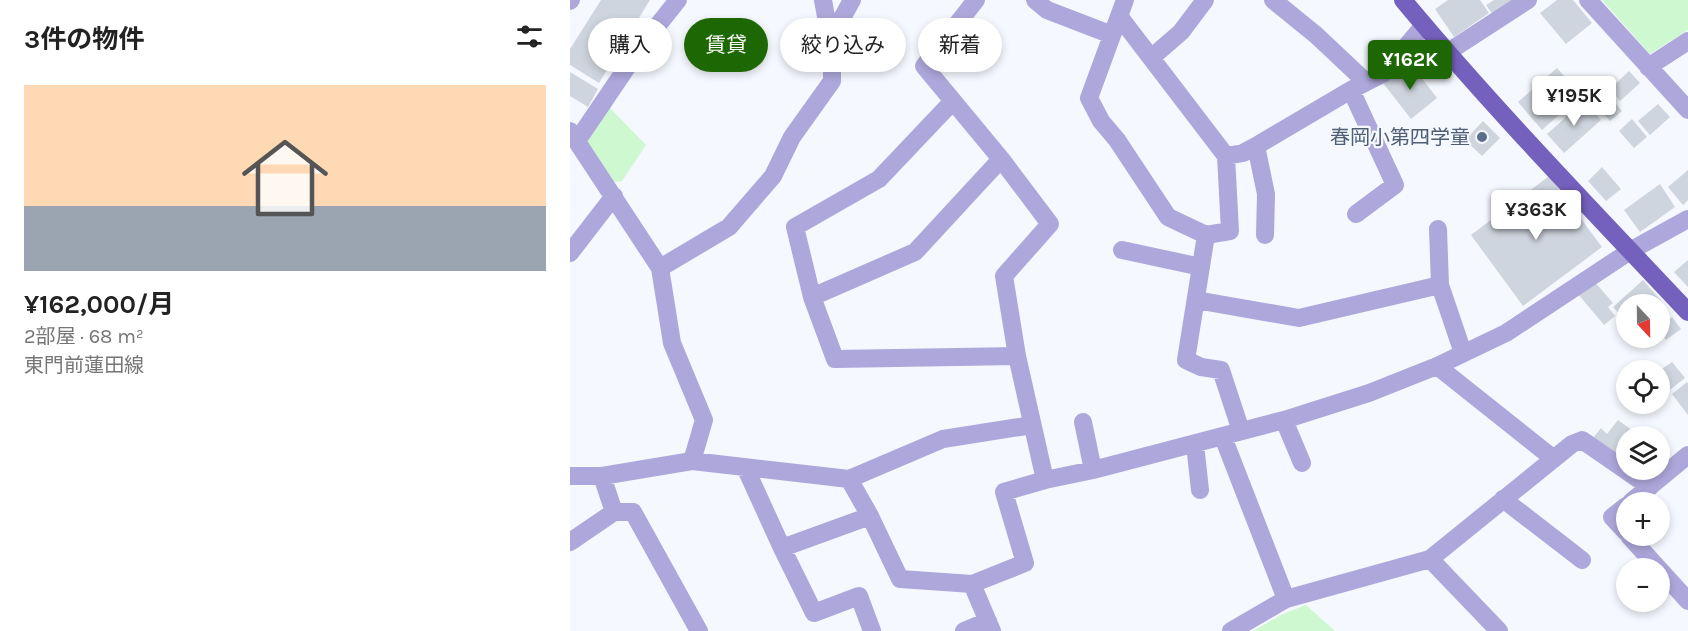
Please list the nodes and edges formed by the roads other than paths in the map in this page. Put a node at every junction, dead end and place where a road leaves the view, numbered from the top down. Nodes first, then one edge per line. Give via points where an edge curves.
1 (678, 0) edge
2 (823, 0) edge
3 (852, 0) edge
4 (976, 0) edge
5 (1035, 0) edge
6 (1205, 0) edge
7 (1273, 0) edge
8 (1403, 0) edge
9 (1528, 0) edge
10 (1588, 0) edge
11 (1122, 8) edge
12 (826, 18) edge
13 (842, 18) edge
14 (1424, 25) junction
15 (1112, 35) junction
16 (1688, 41) edge
17 (1448, 52) junction
18 (1151, 58) junction
19 (1648, 67) junction
20 (832, 72) edge
21 (1359, 86) junction
22 (953, 101) junction
23 (1688, 110) edge
24 (573, 136) edge
25 (1256, 146) junction
26 (1226, 156) junction
27 (1001, 159) junction
28 (614, 196) junction
29 (1356, 214) dead end
30 (1688, 219) edge
31 (1438, 229) dead end
32 (1206, 235) junction
33 (1265, 235) dead end
34 (1122, 250) dead end
35 (1630, 251) junction
36 (570, 254) edge
37 (1201, 267) junction
38 (660, 268) junction
39 (1440, 285) junction
40 (812, 297) junction
41 (1196, 300) junction
42 (1688, 312) edge
43 (1463, 353) junction
44 (1017, 356) junction
45 (1437, 366) junction
46 (1284, 420) junction
47 (1083, 422) dead end
48 (1032, 425) junction
49 (1232, 434) junction
50 (1194, 444) junction
51 (1688, 455) edge
52 (1554, 459) junction
53 (692, 461) junction
54 (1302, 463) dead end
55 (745, 467) junction
56 (1093, 470) junction
57 (602, 476) junction
58 (570, 477) edge
59 (849, 479) junction
60 (1045, 480) junction
61 (1650, 487) junction
62 (1200, 490) dead end
63 (1644, 492) edge
64 (1503, 499) junction
65 (614, 512) junction
66 (870, 516) junction
67 (570, 542) edge
68 (1638, 546) edge
69 (782, 548) junction
70 (1430, 559) junction
71 (1582, 560) dead end
72 (972, 584) junction
73 (1286, 599) junction
74 (1688, 601) edge
75 (990, 626) edge
76 (699, 631) edge
77 (872, 631) edge
78 (964, 631) edge
79 (1231, 631) edge
80 (1499, 631) edge

1 - 24 street
2 - 12 street
3 - 13 street
4 - 22 street via 924,66
5 - 15 street via 1047,10
6 - 18 street via 1181,32
7 - 21 street via 1316,35
8 - 14 main road
9 - 17 street
10 - 19 street
11 - 15 street
11 - 18 street
14 - 17 main road
14 - 21 street via 1384,73
15 - 32 street via 1089,98 1168,217
16 - 19 street
17 - 35 main road
18 - 26 street
19 - 23 street
20 - 38 street via 832,81 792,138 774,176 729,227
21 - 25 street
21 - 29 street via 1395,185
22 - 27 street
22 - 40 street via 879,179 795,227
24 - 28 street
25 - 26 street
25 - 33 street via 1266,194
26 - 32 street via 1230,231
27 - 40 street via 915,252
27 - 44 street via 1050,224 1004,276
28 - 36 street
28 - 38 street
30 - 35 street
31 - 39 street
32 - 37 street
34 - 37 street
35 - 42 main road
35 - 43 street via 1506,333
37 - 41 street
38 - 53 street via 672,343 704,420
39 - 41 street via 1299,318
39 - 43 street
40 - 44 street via 835,359
41 - 49 street via 1186,360 1221,370
43 - 45 street
44 - 48 street
45 - 46 street
45 - 52 street
46 - 49 street
46 - 54 street
47 - 56 street
48 - 59 street via 944,439
48 - 60 street
49 - 50 street
49 - 73 street
50 - 56 street
50 - 62 street
51 - 61 street
52 - 61 street via 1582,440
52 - 64 street
53 - 55 street
53 - 57 street
55 - 59 street
55 - 69 street
56 - 60 street
57 - 58 street
57 - 65 street
59 - 66 street
60 - 72 street via 1004,492 1025,563
61 - 63 street
64 - 70 street
64 - 71 street
65 - 67 street
65 - 76 street via 633,512
66 - 69 street
66 - 72 street via 900,579
68 - 74 street
69 - 77 street via 814,613 860,596
70 - 73 street
70 - 80 street
72 - 75 street
73 - 79 street
75 - 78 street

